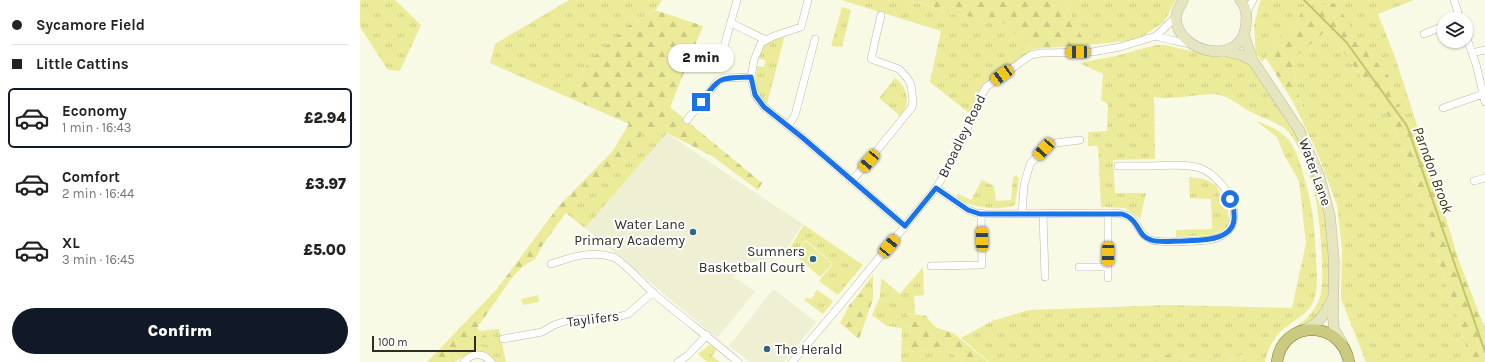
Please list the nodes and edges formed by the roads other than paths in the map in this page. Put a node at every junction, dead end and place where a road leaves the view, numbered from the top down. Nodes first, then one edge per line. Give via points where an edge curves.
1 (737, 0) edge
2 (808, 0) edge
3 (1183, 0) edge
4 (1240, 0) edge
5 (1253, 0) edge
6 (1454, 0) edge
7 (1458, 12) edge
8 (1246, 13) junction
9 (881, 15) dead end
10 (1176, 17) junction
11 (731, 23) junction
12 (1437, 29) edge
13 (1424, 34) dead end
14 (1244, 35) junction
15 (1156, 36) junction
16 (815, 39) dead end
17 (766, 40) junction
18 (1191, 44) junction
19 (1470, 48) edge
20 (1485, 50) edge
21 (1225, 51) junction
22 (1472, 53) junction
23 (1253, 61) junction
24 (719, 64) dead end
25 (751, 77) junction
26 (1483, 94) junction
27 (1485, 102) edge
28 (1443, 108) dead end
29 (687, 120) dead end
30 (788, 126) junction
31 (1080, 140) dead end
32 (1118, 166) dead end
33 (1485, 178) edge
34 (852, 181) junction
35 (1474, 181) dead end
36 (936, 188) junction
37 (1022, 213) junction
38 (1108, 213) junction
39 (981, 214) junction
40 (1043, 214) junction
41 (905, 226) junction
42 (551, 264) dead end
43 (930, 266) dead end
44 (1079, 267) dead end
45 (1108, 267) junction
46 (1045, 277) dead end
47 (1108, 278) dead end
48 (653, 292) junction
49 (1333, 298) junction
50 (1304, 330) junction
51 (707, 335) junction
52 (503, 339) dead end
53 (1342, 343) junction
54 (464, 362) edge
55 (491, 362) edge
56 (678, 362) edge
57 (738, 362) edge
58 (792, 362) edge
59 (1277, 362) edge
60 (1349, 362) edge

1 - 11 street
2 - 17 street via 801,27
3 - 10 main road
4 - 8 main road
5 - 8 street
6 - 7 street
8 - 14 main road
9 - 34 street via 871,59 899,69 908,79 911,85 912,107
10 - 15 street, Broadley Road
10 - 18 main road via 1180,32
11 - 17 street
11 - 24 street
12 - 13 street
14 - 21 main road via 1237,46
14 - 23 main road, Water Lane
15 - 18 street
15 - 36 street, Broadley Road via 1105,50 1031,55 986,87 953,160
16 - 30 street via 795,115
17 - 25 street via 761,43 754,60
18 - 21 main road via 1208,51
19 - 22 street
20 - 22 street
21 - 23 main road
22 - 26 street
23 - 49 main road, Water Lane via 1299,130 1319,175 1330,216 1334,262
25 - 29 street via 724,78 718,81
25 - 30 street via 755,95 764,107
26 - 27 street
26 - 28 street
30 - 34 street
31 - 37 street via 1056,143 1044,149 1030,164 1024,184
32 - 38 street via 1199,168 1212,175 1223,186 1232,202 1233,225 1225,234 1210,240 1167,242 1150,240 1140,232 1131,218
33 - 35 street
34 - 41 street
36 - 39 street via 968,210
36 - 41 street, Broadley Road
37 - 39 street
37 - 40 street
38 - 40 street
38 - 45 street
39 - 43 street via 982,265
40 - 46 street
41 - 58 street, Broadley Road
42 - 48 street via 579,255 596,253 615,258
44 - 45 street
45 - 47 street
48 - 51 street
48 - 52 street, Taylifers via 628,314 569,320 538,333
49 - 50 main road, Water Lane via 1322,319
49 - 53 main road, Water Lane via 1334,329
50 - 53 main road via 1320,330
50 - 59 main road via 1285,342
51 - 56 street
51 - 57 street
53 - 60 main road
54 - 55 street via 468,357 479,355

